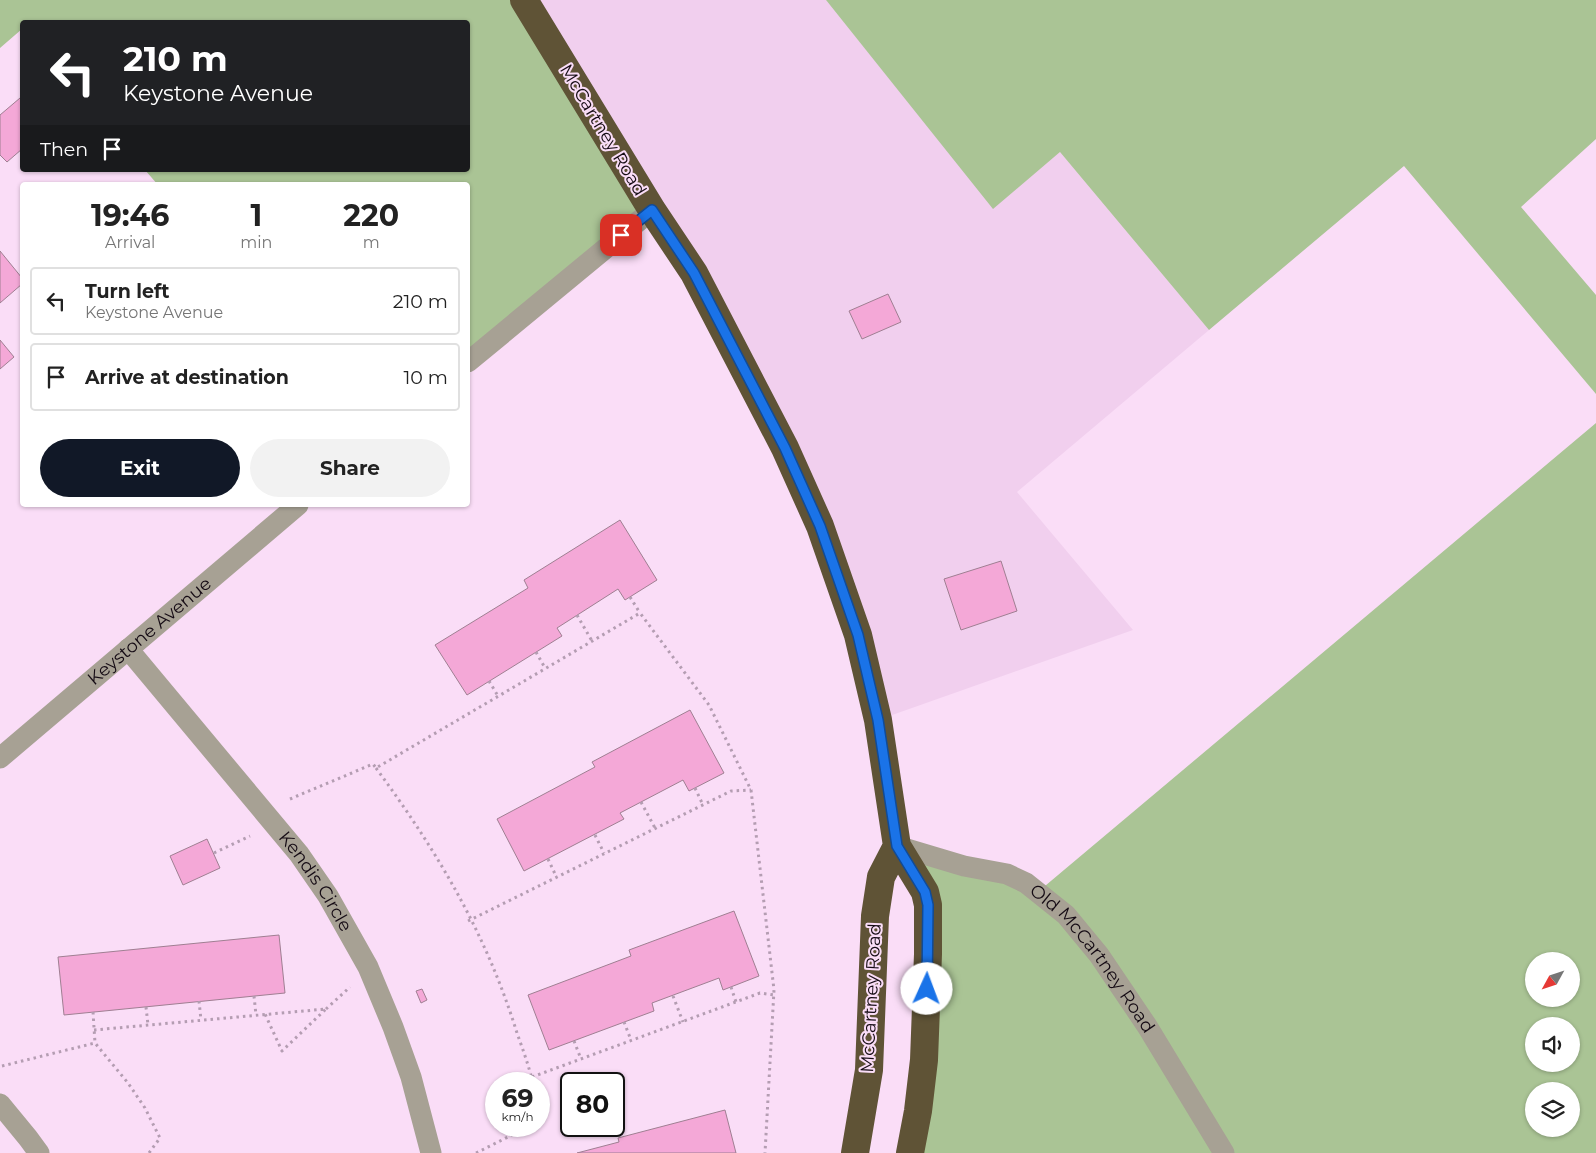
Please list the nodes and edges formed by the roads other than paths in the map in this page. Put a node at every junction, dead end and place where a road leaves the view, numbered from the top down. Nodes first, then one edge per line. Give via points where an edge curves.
1 (524, 0) edge
2 (652, 210) junction
3 (470, 360) edge
4 (296, 507) edge
5 (128, 649) junction
6 (0, 758) edge
7 (897, 846) junction
8 (0, 1104) edge
9 (39, 1153) edge
10 (431, 1153) edge
11 (855, 1153) edge
12 (910, 1153) edge
13 (1224, 1153) edge

1 - 2 highway, McCartney Road
2 - 3 street
2 - 7 highway, McCartney Road via 694,273 785,448 820,526 858,635 878,720
4 - 5 street, Keystone Avenue
5 - 6 street, Keystone Avenue
5 - 10 street, Kendis Circle via 299,854 328,896 368,967 393,1027 411,1077
7 - 11 highway, McCartney Road via 881,877 875,916 868,1070
7 - 12 highway, McCartney Road via 925,892 928,905 924,1060
7 - 13 street, Old McCartney Road via 964,866 1007,874 1026,883 1066,915 1100,955
8 - 9 street

